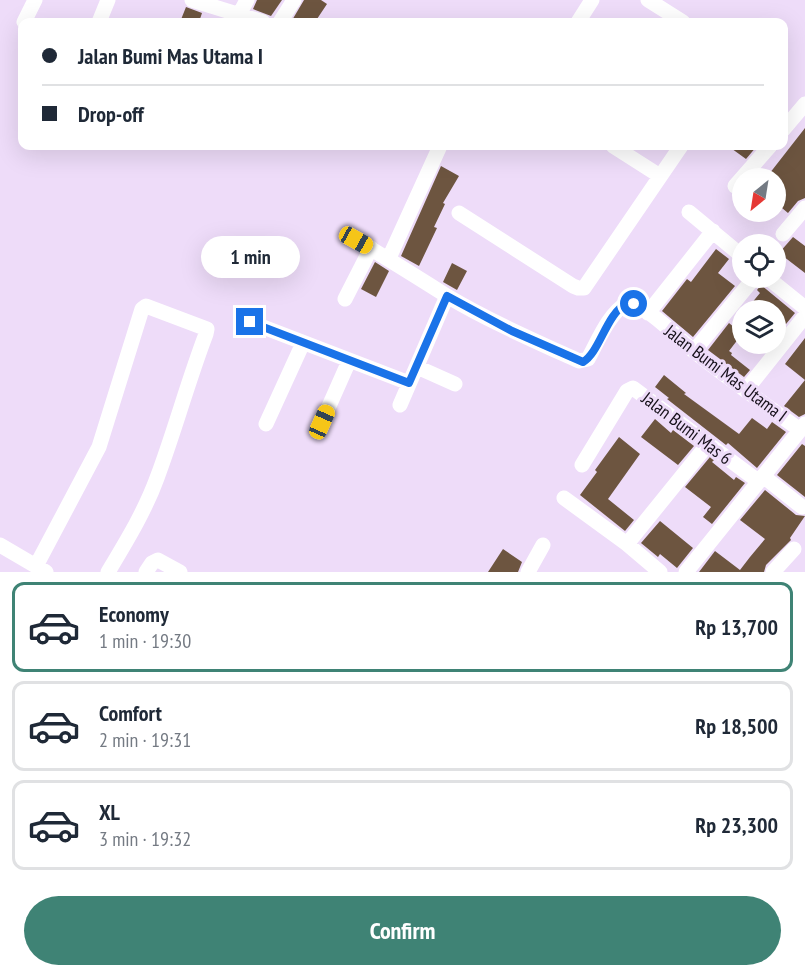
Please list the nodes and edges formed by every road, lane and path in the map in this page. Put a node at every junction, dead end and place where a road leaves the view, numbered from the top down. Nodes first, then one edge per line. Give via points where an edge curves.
1 (35, 0) edge
2 (108, 0) edge
3 (192, 0) edge
4 (247, 0) edge
5 (294, 0) edge
6 (592, 0) edge
7 (648, 0) edge
8 (26, 18) edge
9 (101, 18) edge
10 (235, 18) edge
11 (238, 18) edge
12 (283, 18) edge
13 (581, 18) edge
14 (676, 18) edge
15 (805, 104) edge
16 (788, 124) edge
17 (438, 150) edge
18 (619, 150) edge
19 (678, 150) edge
20 (766, 150) edge
21 (751, 168) edge
22 (660, 176) junction
23 (805, 208) edge
24 (689, 212) dead end
25 (459, 213) dead end
26 (713, 231) junction
27 (783, 234) dead end
28 (356, 240) dead end
29 (732, 247) edge
30 (371, 248) junction
31 (389, 258) junction
32 (746, 288) edge
33 (780, 288) edge
34 (447, 296) junction
35 (345, 299) dead end
36 (805, 308) edge
37 (648, 312) junction
38 (805, 316) edge
39 (250, 322) dead end
40 (303, 343) junction
41 (694, 351) junction
42 (349, 361) junction
43 (417, 367) junction
44 (409, 383) junction
45 (455, 384) dead end
46 (746, 390) junction
47 (400, 405) dead end
48 (322, 422) dead end
49 (266, 424) dead end
50 (803, 427) edge
51 (708, 444) junction
52 (582, 465) dead end
53 (760, 478) junction
54 (564, 498) dead end
55 (802, 507) dead end
56 (627, 544) junction
57 (0, 545) edge
58 (543, 545) dead end
59 (794, 549) dead end
60 (41, 569) edge
61 (108, 572) edge
62 (146, 572) edge
63 (180, 572) edge
64 (528, 572) edge
65 (660, 572) edge
66 (686, 572) edge
67 (773, 572) edge

1 - 8 street
2 - 9 street
3 - 10 street
4 - 11 street
5 - 12 street
6 - 13 street
7 - 14 street
15 - 16 street
17 - 31 street
18 - 22 street
19 - 22 street
20 - 21 street
22 - 25 street via 581,289
23 - 27 street
24 - 26 street
26 - 29 street
26 - 37 street
28 - 30 street, Jalan Bumi Mas Utama I
30 - 31 street, Jalan Bumi Mas Utama I
30 - 35 street
31 - 34 street, Jalan Bumi Mas Utama I
32 - 41 street
33 - 36 street
34 - 37 street, Jalan Bumi Mas Utama I via 512,331 583,362 624,304 634,304
34 - 43 street
37 - 41 street, Jalan Bumi Mas Utama I
38 - 46 street
39 - 40 street
40 - 42 street
40 - 49 street
41 - 46 street, Jalan Bumi Mas Utama I
42 - 44 street
42 - 48 street
43 - 44 street
43 - 45 street
44 - 47 street
46 - 50 street, Jalan Bumi Mas Utama I
50 - 53 street
51 - 52 street, Jalan Bumi Mas 6 via 630,388
51 - 53 street, Jalan Bumi Mas 6
51 - 56 street
53 - 55 street, Jalan Bumi Mas 6
53 - 66 street
54 - 56 street
56 - 65 street
57 - 60 street
58 - 64 street
59 - 67 street
60 - 61 street via 99,447 146,306 207,329 157,478
62 - 63 street via 158,560

